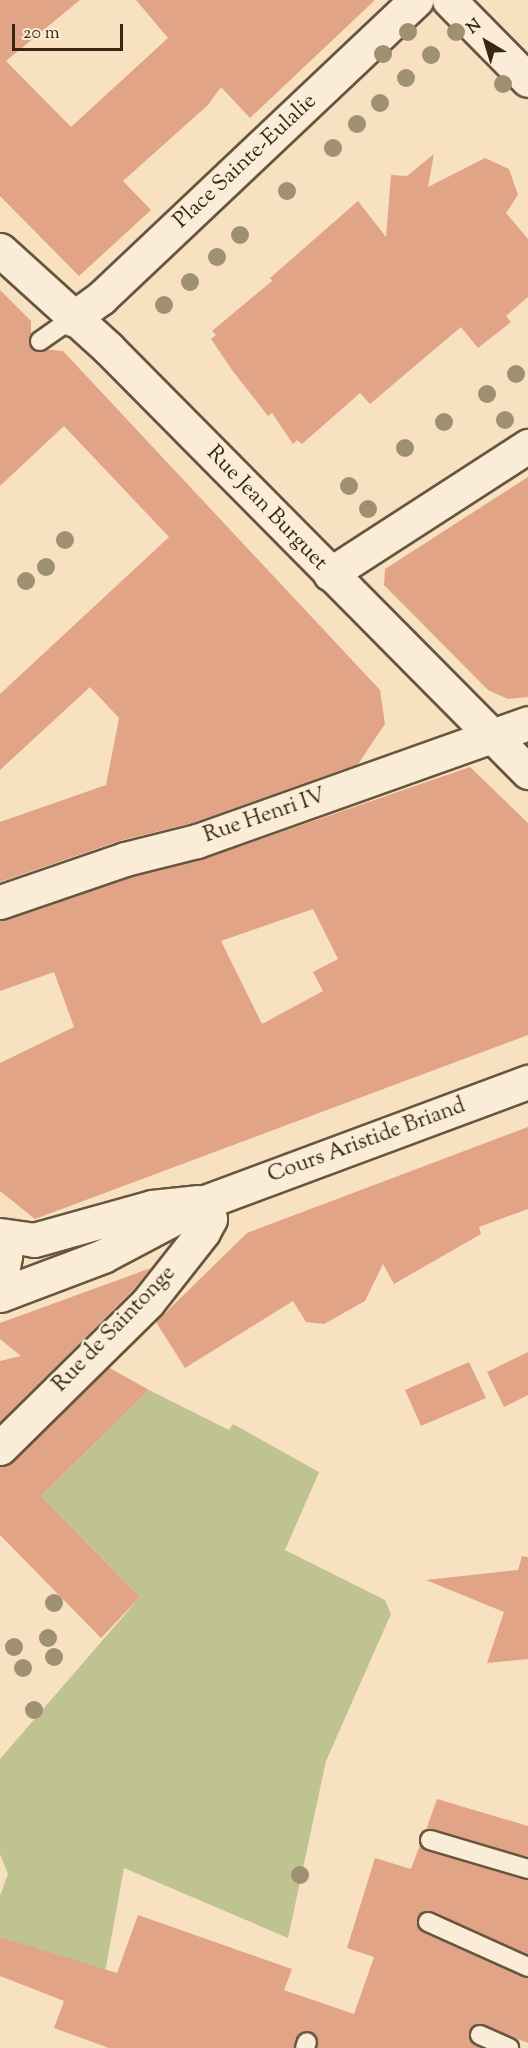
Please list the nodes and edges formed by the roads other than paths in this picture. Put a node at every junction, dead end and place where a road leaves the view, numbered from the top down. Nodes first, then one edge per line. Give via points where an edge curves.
1 (416, 0) edge
2 (449, 0) edge
3 (528, 80) edge
4 (0, 250) edge
5 (72, 319) junction
6 (40, 342) dead end
7 (528, 446) edge
8 (330, 574) junction
9 (528, 723) edge
10 (493, 737) junction
11 (528, 772) edge
12 (0, 902) edge
13 (528, 1082) edge
14 (205, 1202) junction
15 (0, 1235) edge
16 (0, 1242) edge
17 (0, 1285) edge
18 (0, 1294) edge
19 (0, 1448) edge
20 (430, 1840) dead end
21 (528, 1869) edge
22 (428, 1922) dead end
23 (528, 1967) edge
24 (480, 2035) dead end
25 (509, 2048) edge

1 - 5 street, Place Sainte-Eulalie via 101,298
2 - 3 street
4 - 5 street, Rue Jean Burguet
5 - 6 lane
5 - 8 street, Rue Jean Burguet via 124,364
7 - 8 street
8 - 10 street, Rue Jean Burguet
9 - 10 street, Rue Henri IV
10 - 11 street, Rue Jean Burguet
10 - 12 street, Rue Henri IV via 196,842 125,859
13 - 14 street, Cours Aristide Briand
14 - 15 street, Cours Aristide Briand via 152,1207 34,1240
14 - 18 street, Cours Aristide Briand via 103,1256
14 - 19 street, Rue de Saintonge via 210,1219 203,1232 148,1302
16 - 17 street via 5,1256
20 - 21 lane
22 - 23 lane
24 - 25 lane

